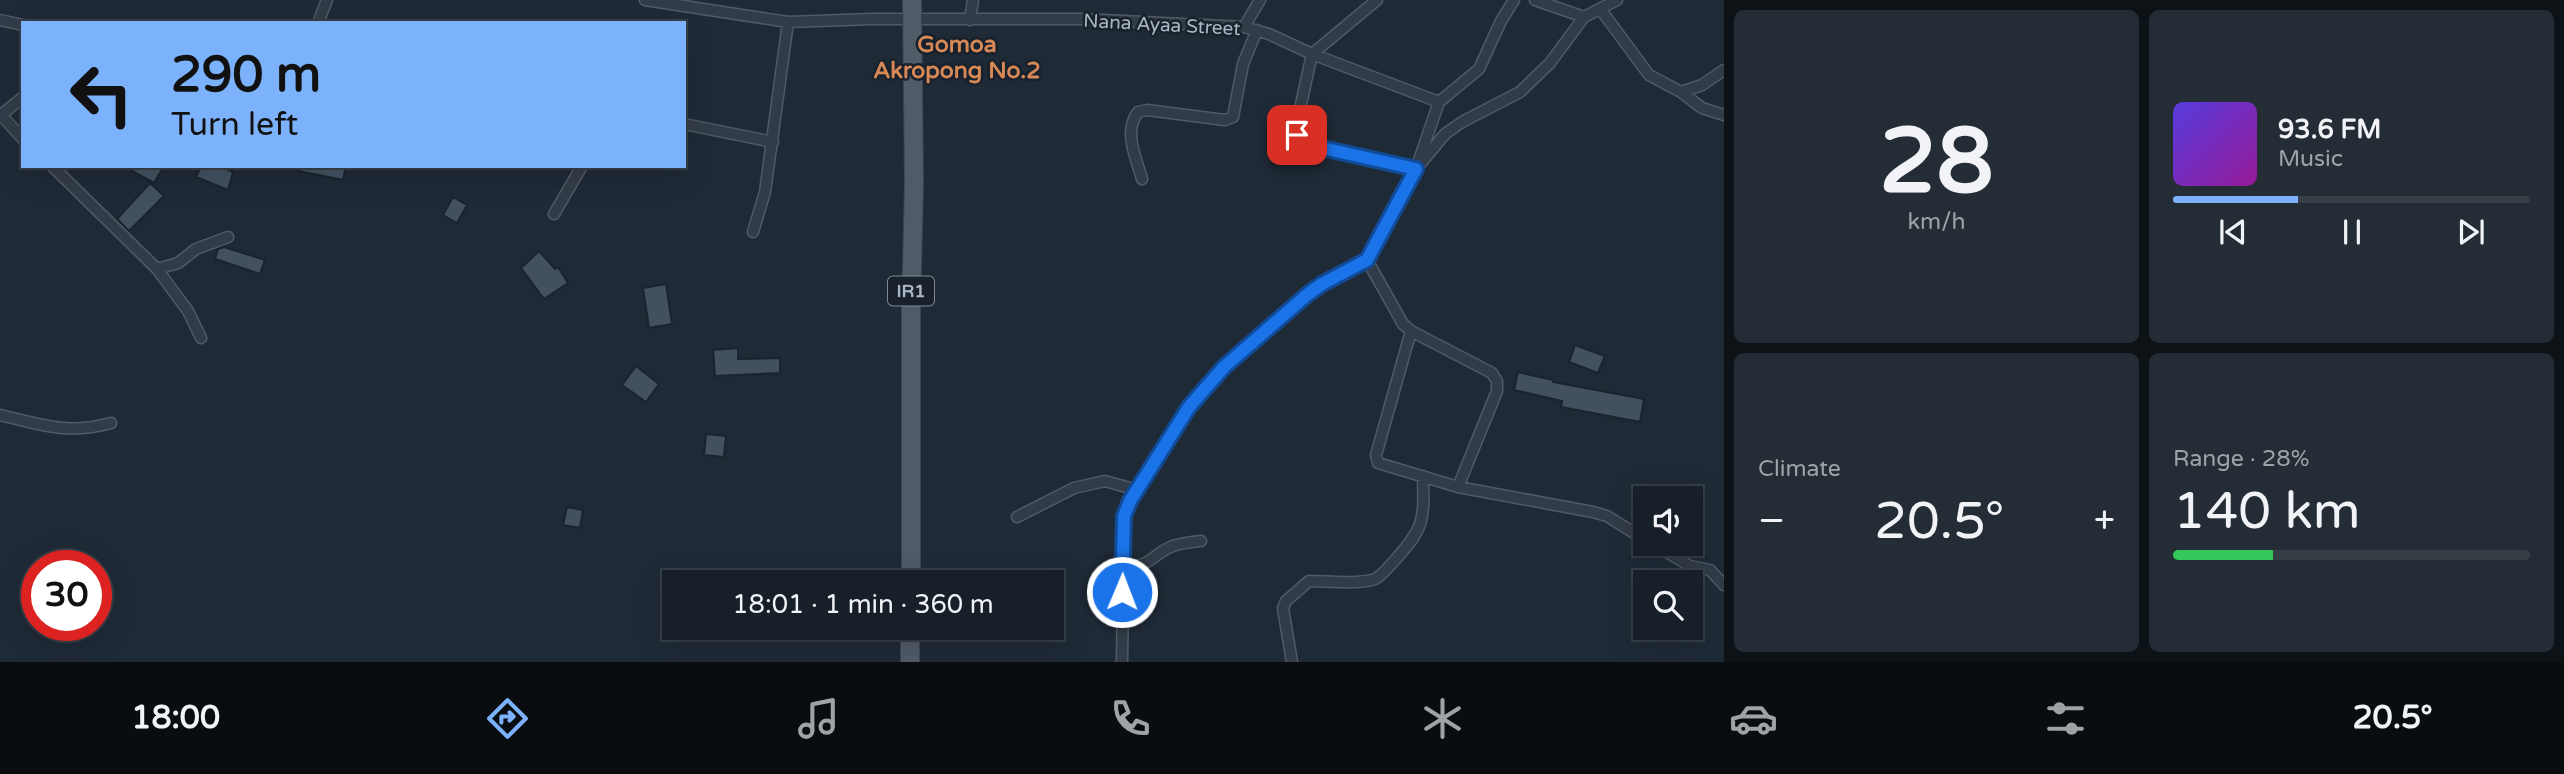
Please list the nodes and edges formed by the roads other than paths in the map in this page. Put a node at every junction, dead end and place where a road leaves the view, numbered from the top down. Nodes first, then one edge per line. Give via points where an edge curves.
1 (327, 0) edge
2 (645, 0) edge
3 (912, 0) edge
4 (973, 0) edge
5 (1260, 0) edge
6 (1377, 0) edge
7 (1514, 0) edge
8 (1535, 0) edge
9 (1617, 0) edge
10 (1601, 10) junction
11 (1584, 17) junction
12 (913, 19) junction
13 (0, 20) edge
14 (970, 20) junction
15 (319, 21) edge
16 (788, 22) junction
17 (21, 25) edge
18 (1244, 27) junction
19 (1257, 30) junction
20 (1312, 54) junction
21 (1724, 70) edge
22 (1681, 92) junction
23 (21, 99) edge
24 (1439, 102) junction
25 (0, 115) edge
26 (1724, 115) edge
27 (686, 124) edge
28 (21, 137) edge
29 (773, 142) junction
30 (54, 168) edge
31 (581, 168) edge
32 (1416, 169) junction
33 (1142, 179) dead end
34 (554, 214) dead end
35 (753, 232) dead end
36 (228, 237) dead end
37 (1367, 260) junction
38 (158, 269) junction
39 (1411, 331) junction
40 (201, 338) dead end
41 (0, 415) edge
42 (111, 423) dead end
43 (1423, 476) junction
44 (1458, 487) junction
45 (1137, 490) junction
46 (1017, 517) dead end
47 (1633, 532) edge
48 (1201, 541) dead end
49 (1673, 556) edge
50 (1123, 568) junction
51 (911, 570) edge
52 (1724, 586) edge
53 (910, 640) edge
54 (910, 662) edge
55 (1122, 662) edge
56 (1292, 662) edge

1 - 15 street
2 - 16 street, Nana Ayaa Street
3 - 12 main road, IR1
4 - 14 street
5 - 18 street
6 - 20 street
7 - 24 street via 1479,69
8 - 11 street
9 - 10 street
10 - 11 street
10 - 22 street via 1649,75
11 - 32 street via 1550,63 1520,92 1445,134
12 - 14 street, Nana Ayaa Street
12 - 16 street, Nana Ayaa Street
12 - 51 main road, IR1
13 - 17 street
14 - 18 street, Nana Ayaa Street via 1082,19
16 - 29 street
18 - 19 street, Nana Ayaa Street
19 - 20 street, Nana Ayaa Street
19 - 33 street via 1243,64 1234,117 1226,120 1147,110 1133,118 1130,136
20 - 24 street, Nana Ayaa Street
20 - 32 street via 1296,127 1299,140
21 - 22 street
22 - 26 street via 1702,108
23 - 25 street
24 - 32 street
25 - 28 street
27 - 29 street
29 - 35 street
30 - 38 street
31 - 34 street
32 - 37 street
36 - 38 street
37 - 39 street via 1400,321
37 - 45 street via 1315,289 1224,367 1189,407
38 - 40 street
39 - 43 street via 1376,455 1382,465
39 - 44 street via 1492,373 1497,381
41 - 42 street via 66,430
43 - 44 street
43 - 56 street via 1424,514 1415,538 1382,574 1366,580 1309,581 1286,601 1283,608
44 - 47 street via 1593,512
45 - 46 street via 1105,481 1074,488
45 - 50 street via 1124,516
48 - 50 street via 1175,545 1151,562
49 - 52 street via 1710,570
50 - 55 street
53 - 54 main road

